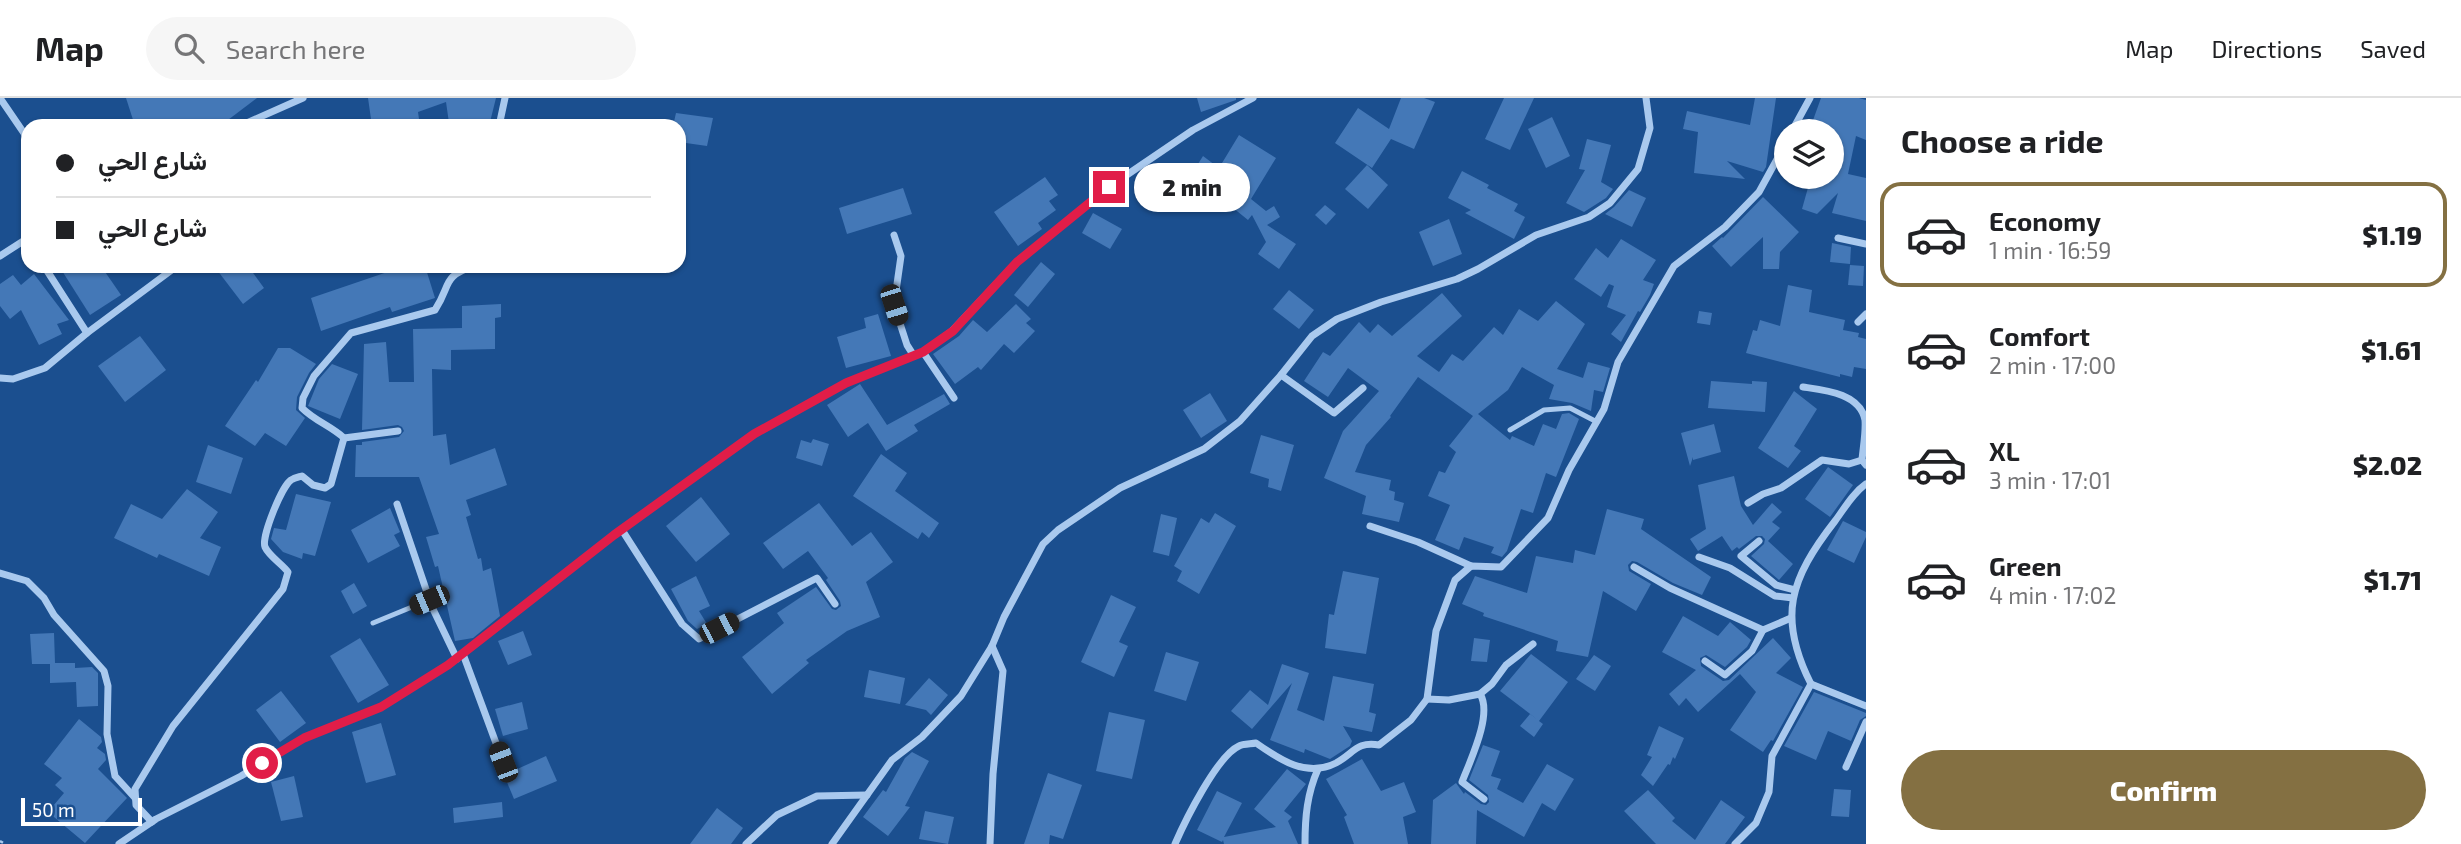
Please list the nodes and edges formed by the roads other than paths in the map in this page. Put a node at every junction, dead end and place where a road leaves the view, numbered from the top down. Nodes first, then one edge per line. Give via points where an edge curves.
1 (303, 98) edge
2 (505, 98) edge
3 (1253, 98) edge
4 (1646, 98) edge
5 (1810, 98) edge
6 (0, 99) edge
7 (256, 119) edge
8 (500, 119) edge
9 (1799, 119) edge
10 (21, 129) edge
11 (1774, 165) edge
12 (894, 235) dead end
13 (1838, 238) dead end
14 (21, 244) edge
15 (1866, 244) edge
16 (0, 256) edge
17 (48, 273) edge
18 (168, 273) edge
19 (455, 273) edge
20 (1866, 314) edge
21 (1858, 322) dead end
22 (87, 333) junction
23 (923, 352) junction
24 (914, 356) junction
25 (1281, 375) junction
26 (0, 378) edge
27 (1803, 387) dead end
28 (1363, 388) dead end
29 (954, 398) dead end
30 (1597, 422) junction
31 (1510, 430) dead end
32 (398, 431) dead end
33 (344, 438) junction
34 (1864, 463) edge
35 (1866, 484) edge
36 (1748, 503) dead end
37 (397, 504) dead end
38 (1370, 526) dead end
39 (622, 530) junction
40 (1759, 541) dead end
41 (1699, 557) dead end
42 (1471, 566) junction
43 (1633, 568) dead end
44 (0, 573) edge
45 (1794, 594) junction
46 (429, 600) junction
47 (835, 604) dead end
48 (1791, 618) junction
49 (373, 623) dead end
50 (1763, 629) junction
51 (1533, 644) dead end
52 (992, 646) junction
53 (460, 656) junction
54 (1705, 661) dead end
55 (1811, 684) junction
56 (1480, 694) junction
57 (1427, 699) junction
58 (1866, 706) edge
59 (1866, 722) edge
60 (503, 762) dead end
61 (1846, 767) dead end
62 (1318, 769) junction
63 (867, 795) junction
64 (136, 799) junction
65 (1484, 799) dead end
66 (152, 822) junction
67 (119, 844) edge
68 (746, 844) edge
69 (832, 844) edge
70 (990, 844) edge
71 (1175, 844) edge
72 (1305, 844) edge
73 (1735, 844) edge

1 - 7 street
2 - 8 street
3 - 23 street via 1193,130 1109,187 1017,262 953,331
4 - 25 street via 1650,128 1638,169 1609,203 1589,217 1536,235 1457,279 1337,319 1312,336
5 - 9 street
6 - 10 street
11 - 30 street via 1759,192 1725,227 1674,266 1618,362
12 - 24 street via 901,256 894,305
13 - 15 street
14 - 16 street
17 - 22 street
18 - 22 street
19 - 33 street via 435,310 351,332 314,376 302,408
20 - 21 street
22 - 26 street via 45,368 13,379
23 - 24 street
23 - 29 street
24 - 39 street via 846,383 754,434
25 - 28 street via 1334,413
25 - 52 street via 1240,422 1204,449 1120,488 1043,544
27 - 34 street via 1832,391 1858,406 1865,419
30 - 31 lane via 1570,408 1544,410
30 - 42 street via 1548,518 1501,567
32 - 33 street
33 - 64 street via 331,484 325,488 313,485 302,476 291,480 284,490 263,544 288,572 283,589 173,726 135,789
34 - 36 street via 1822,460 1781,488
35 - 45 street via 1818,543
37 - 46 street
38 - 42 street
39 - 47 street via 682,624 699,639 817,578
39 - 53 street
40 - 45 street via 1741,556
41 - 45 street via 1730,568 1775,596
42 - 57 street via 1455,580 1436,631
43 - 50 street
44 - 64 street via 27,582 44,598 104,671 107,734 115,776
45 - 48 street
46 - 49 lane
46 - 53 street
48 - 50 street
48 - 55 street via 1798,659
50 - 54 street via 1752,652 1725,675
51 - 56 street
52 - 63 street via 961,696 922,737 892,760
52 - 70 street via 1003,671
53 - 60 street
53 - 66 street via 381,707 304,738
55 - 58 street
55 - 73 street via 1772,755 1769,792 1756,823
56 - 57 street
56 - 65 street via 1485,702 1483,723 1462,782
57 - 62 street via 1411,720 1380,745 1357,747
59 - 61 street
62 - 71 street via 1284,762 1256,743 1239,746 1220,764
62 - 72 street via 1304,819
63 - 68 street via 817,796 777,815
63 - 69 street
64 - 66 street
66 - 67 street

